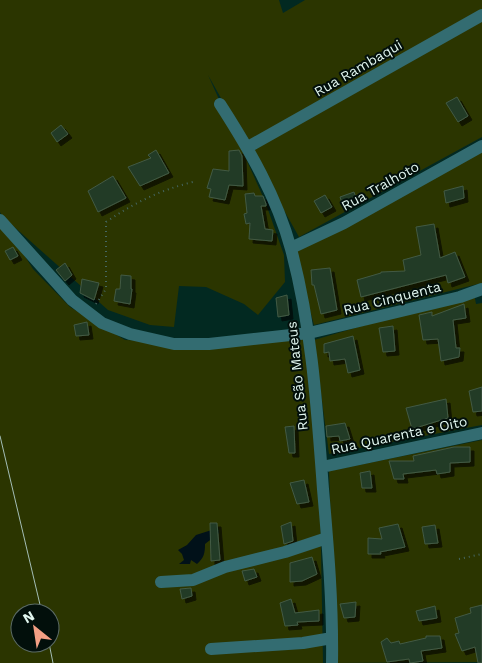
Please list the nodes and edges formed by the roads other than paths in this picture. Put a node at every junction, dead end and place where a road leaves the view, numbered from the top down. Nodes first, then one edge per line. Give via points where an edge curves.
1 (482, 14) edge
2 (220, 104) dead end
3 (482, 146) edge
4 (248, 147) junction
5 (0, 220) edge
6 (291, 248) junction
7 (482, 289) edge
8 (309, 333) junction
9 (482, 433) edge
10 (322, 466) junction
11 (327, 538) junction
12 (161, 582) dead end
13 (332, 638) junction
14 (211, 649) dead end
15 (332, 663) edge

1 - 4 street, Rua Rambaqui
2 - 4 street, Rua São Mateus
3 - 6 street, Rua Tralhoto via 344,223
4 - 6 street, Rua São Mateus
5 - 8 street, Rua Cinquenta via 72,300 102,324 174,344 208,344
6 - 8 street, Rua São Mateus
7 - 8 street, Rua Cinquenta
8 - 10 street, Rua São Mateus
9 - 10 street, Rua Quarenta e Oito
10 - 11 street, Rua São Mateus
11 - 12 street via 225,567 193,580
11 - 13 street, Rua São Mateus
13 - 14 street
13 - 15 street, Rua São Mateus

